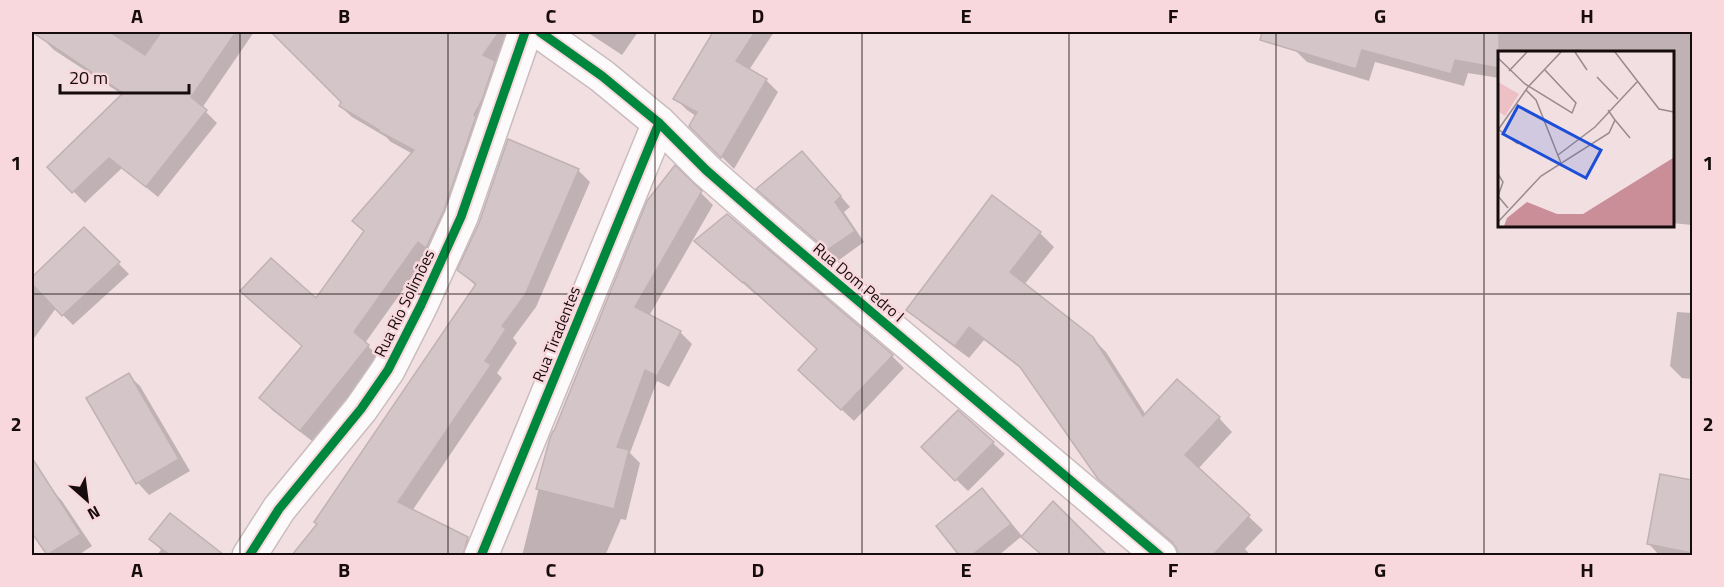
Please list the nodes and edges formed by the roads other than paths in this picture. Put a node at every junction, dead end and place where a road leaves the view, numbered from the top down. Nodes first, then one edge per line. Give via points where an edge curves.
1 (525, 32) edge
2 (540, 32) edge
3 (659, 123) junction
4 (249, 555) edge
5 (481, 555) edge
6 (1160, 555) edge

1 - 4 street, Rua Rio Solimões via 461,217 388,370 279,509
2 - 3 street, Rua Dom Pedro I via 602,75
3 - 5 street, Rua Tiradentes
3 - 6 street, Rua Dom Pedro I via 785,239

